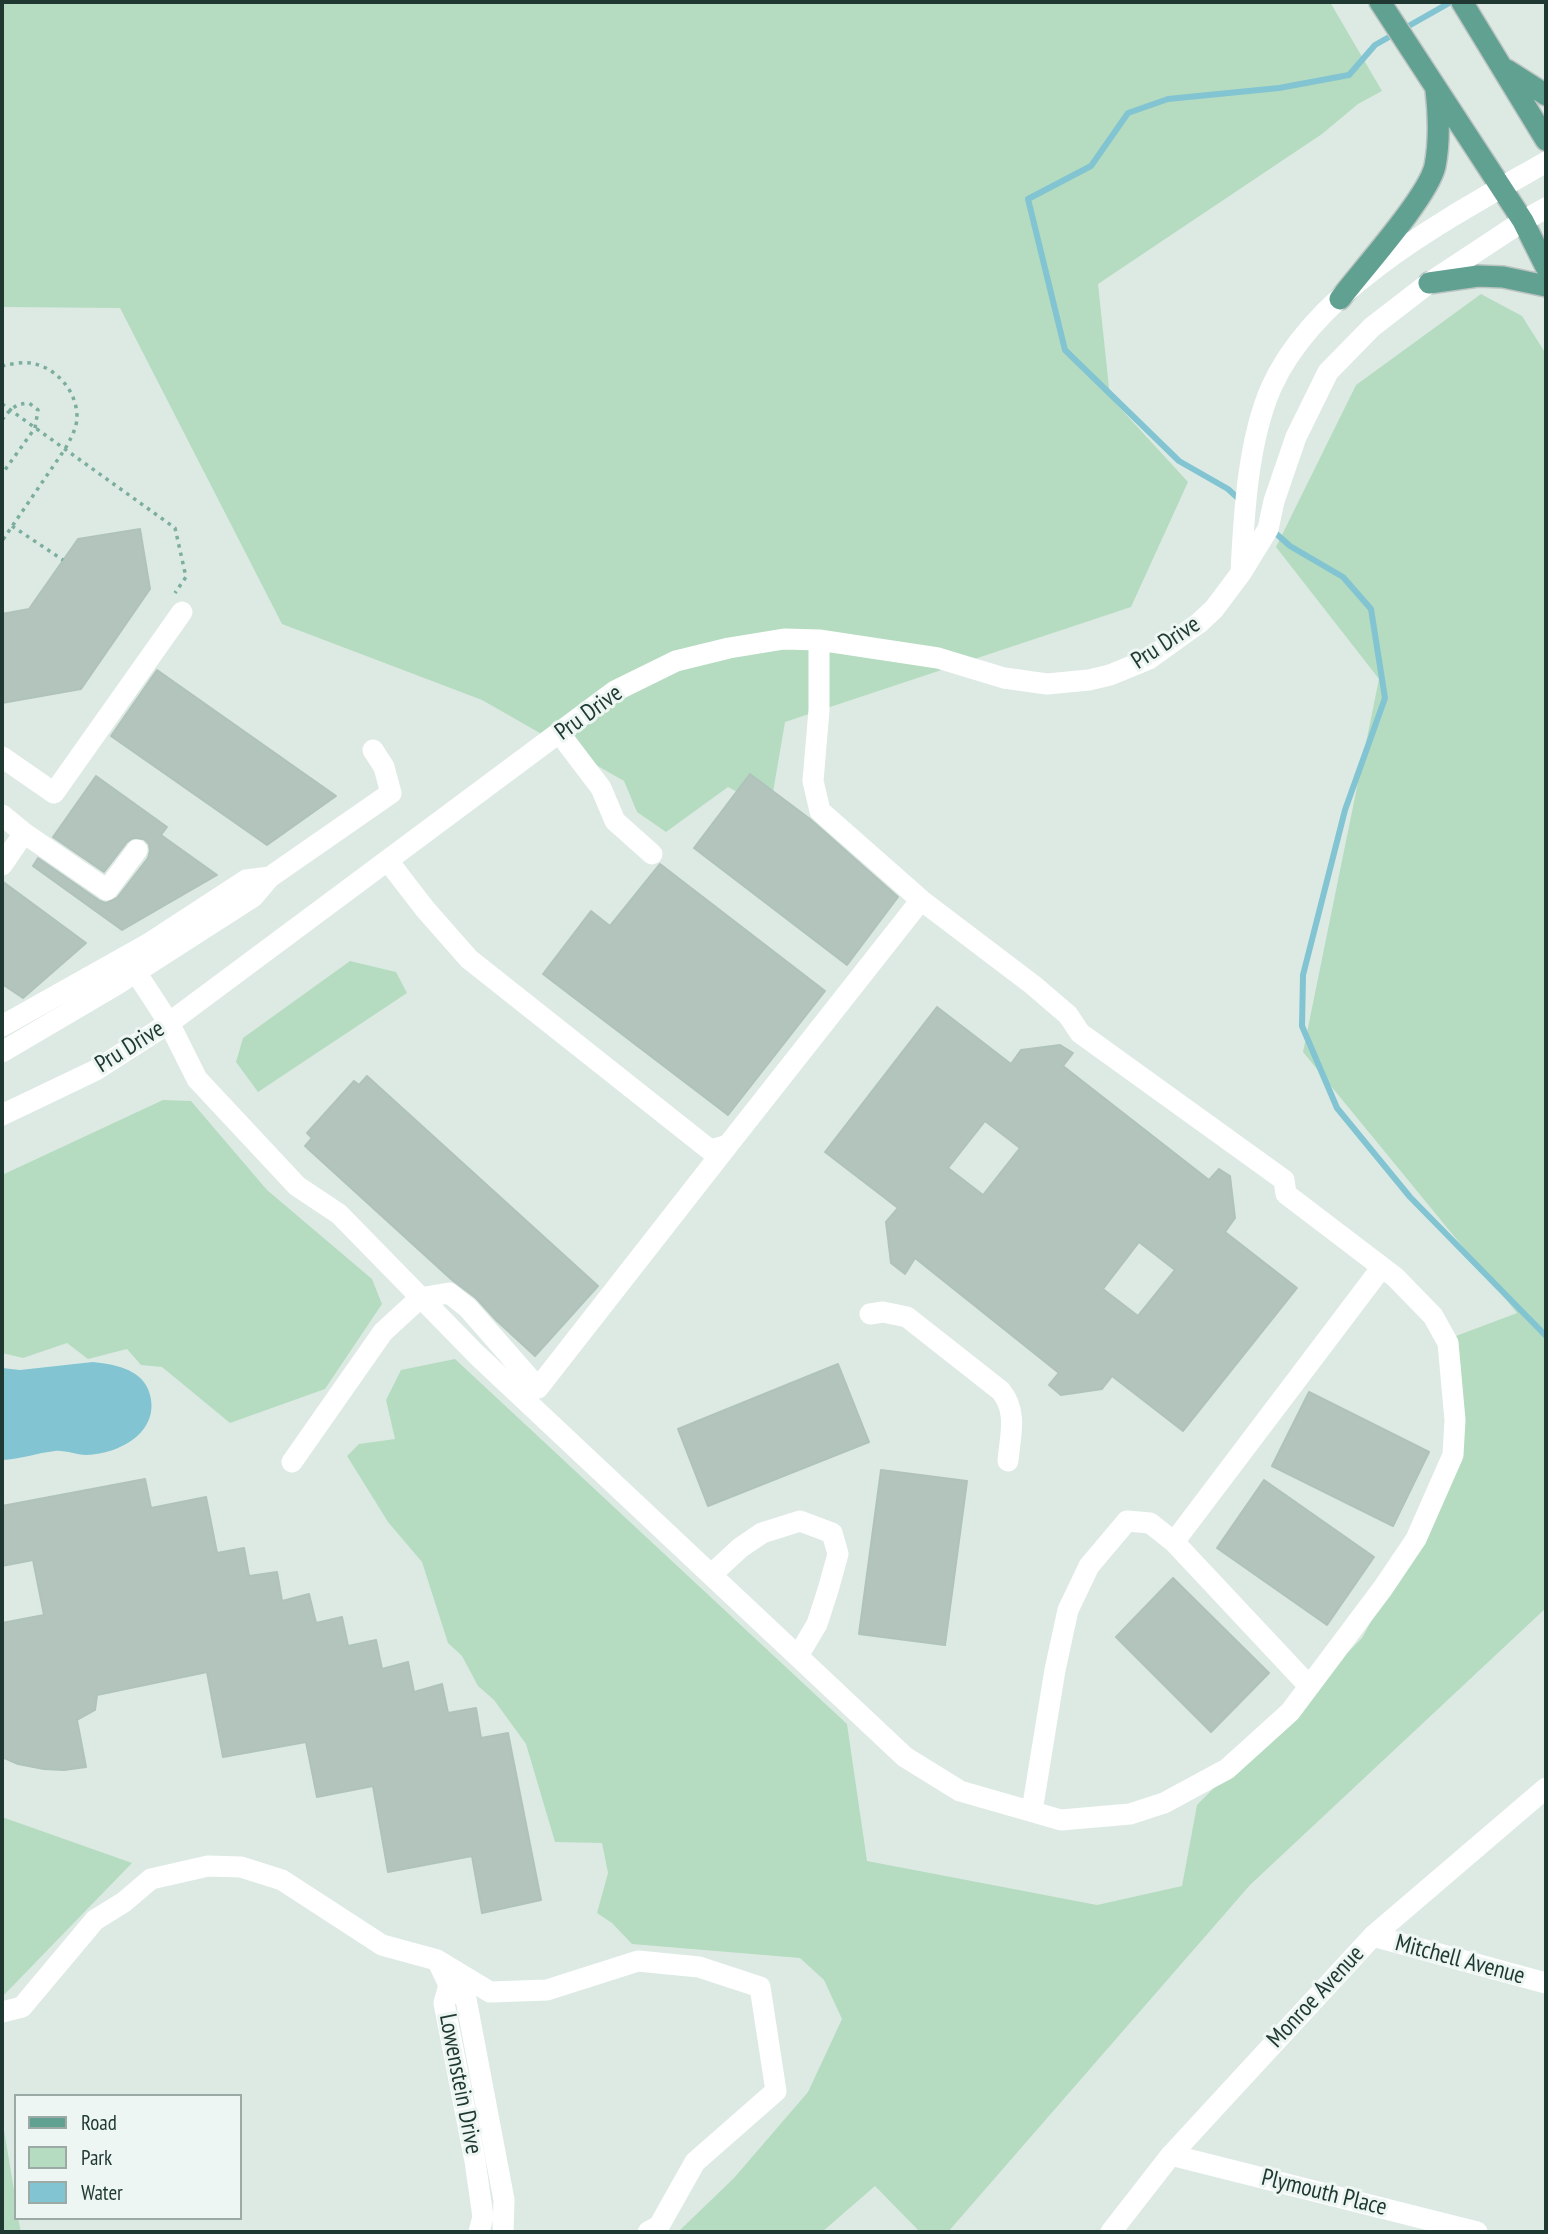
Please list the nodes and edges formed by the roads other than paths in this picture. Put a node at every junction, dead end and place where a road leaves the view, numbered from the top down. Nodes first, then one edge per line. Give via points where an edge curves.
1 (1464, 6) edge
2 (1386, 10) edge
3 (1501, 66) junction
4 (1436, 88) junction
5 (1546, 95) edge
6 (1546, 140) edge
7 (1546, 162) edge
8 (1502, 188) junction
9 (1546, 208) edge
10 (1523, 221) junction
11 (1546, 267) edge
12 (1429, 283) junction
13 (1546, 286) edge
14 (1340, 299) junction
15 (1241, 573) junction
16 (176, 605) road end
17 (819, 640) junction
18 (559, 734) junction
19 (373, 750) dead end
20 (2, 757) edge
21 (2, 815) edge
22 (24, 833) junction
23 (136, 850) dead end
24 (652, 854) dead end
25 (388, 861) junction
26 (2, 865) edge
27 (921, 900) junction
28 (131, 965) junction
29 (169, 1023) junction
30 (2, 1026) edge
31 (2, 1052) edge
32 (2, 1115) edge
33 (728, 1145) junction
34 (1382, 1266) junction
35 (420, 1298) junction
36 (870, 1314) dead end
37 (1008, 1461) dead end
38 (292, 1462) dead end
39 (1174, 1542) junction
40 (712, 1574) junction
41 (798, 1656) junction
42 (1309, 1686) junction
43 (1546, 1788) edge
44 (1032, 1811) junction
45 (1373, 1936) junction
46 (437, 1960) junction
47 (1546, 1983) edge
48 (449, 1985) junction
49 (2, 2012) edge
50 (1171, 2155) junction
51 (479, 2232) edge
52 (503, 2232) edge
53 (648, 2232) edge
54 (1111, 2232) edge
55 (1477, 2232) edge

1 - 3 main road
2 - 4 main road
3 - 5 main road
3 - 6 main road
4 - 8 main road
4 - 14 main road via 1440,127 1435,169 1417,201
7 - 8 street
8 - 10 main road
8 - 14 street via 1390,257
9 - 10 street, Pru Drive
10 - 11 main road
10 - 12 street, Pru Drive
12 - 13 main road via 1478,276
12 - 15 street, Pru Drive via 1372,327 1328,372 1296,437 1268,529
14 - 15 street via 1300,340 1272,387 1260,422 1243,525
15 - 17 street, Pru Drive via 1214,609 1167,647 1130,668 1089,680 1026,682 939,658
16 - 20 street via 54,793
17 - 18 street, Pru Drive via 785,639 676,661 615,691
17 - 27 street via 813,781 820,811
18 - 24 street via 601,788 615,821
18 - 25 street, Pru Drive
19 - 28 street via 384,767 391,793 270,877 253,897
21 - 22 street
22 - 23 street via 107,890
22 - 26 street
25 - 29 street, Pru Drive
25 - 33 street via 469,959 710,1150
27 - 33 street
27 - 34 street via 1068,1014 1080,1033 1284,1180 1286,1194
28 - 29 street
28 - 30 street
28 - 31 street
29 - 32 street, Pru Drive via 96,1070
29 - 35 street via 197,1079 298,1186 338,1214
33 - 35 street via 538,1388 468,1308 449,1293
34 - 39 street
34 - 42 street via 1433,1316 1448,1343 1455,1420 1453,1455 1416,1539
35 - 38 street via 383,1332
35 - 40 street
36 - 37 street via 908,1317 1001,1391 1012,1414
39 - 42 street
39 - 44 street via 1150,1523 1127,1521 1089,1566 1068,1610
40 - 41 street
40 - 41 street via 762,1533 800,1521 832,1533 838,1554 817,1624
41 - 44 street via 905,1756 960,1791
42 - 44 street via 1290,1712 1227,1769 1164,1803 1130,1814 1061,1820
43 - 45 street, Monroe Avenue
45 - 47 street, Mitchell Avenue
45 - 50 street, Monroe Avenue
46 - 48 street
46 - 49 street, Lowenstein Drive via 382,1945 282,1880 241,1867 208,1866 151,1878 95,1920 22,2007
46 - 53 street, Lowenstein Drive via 490,1992 547,1990 638,1961 699,1968 760,1987 776,2091 695,2162 659,2226
48 - 51 street, Lowenstein Drive via 444,2003 475,2161 483,2217
48 - 52 street, Lowenstein Drive via 467,1999 504,2200
50 - 54 street, Monroe Avenue
50 - 55 street, Plymouth Place

